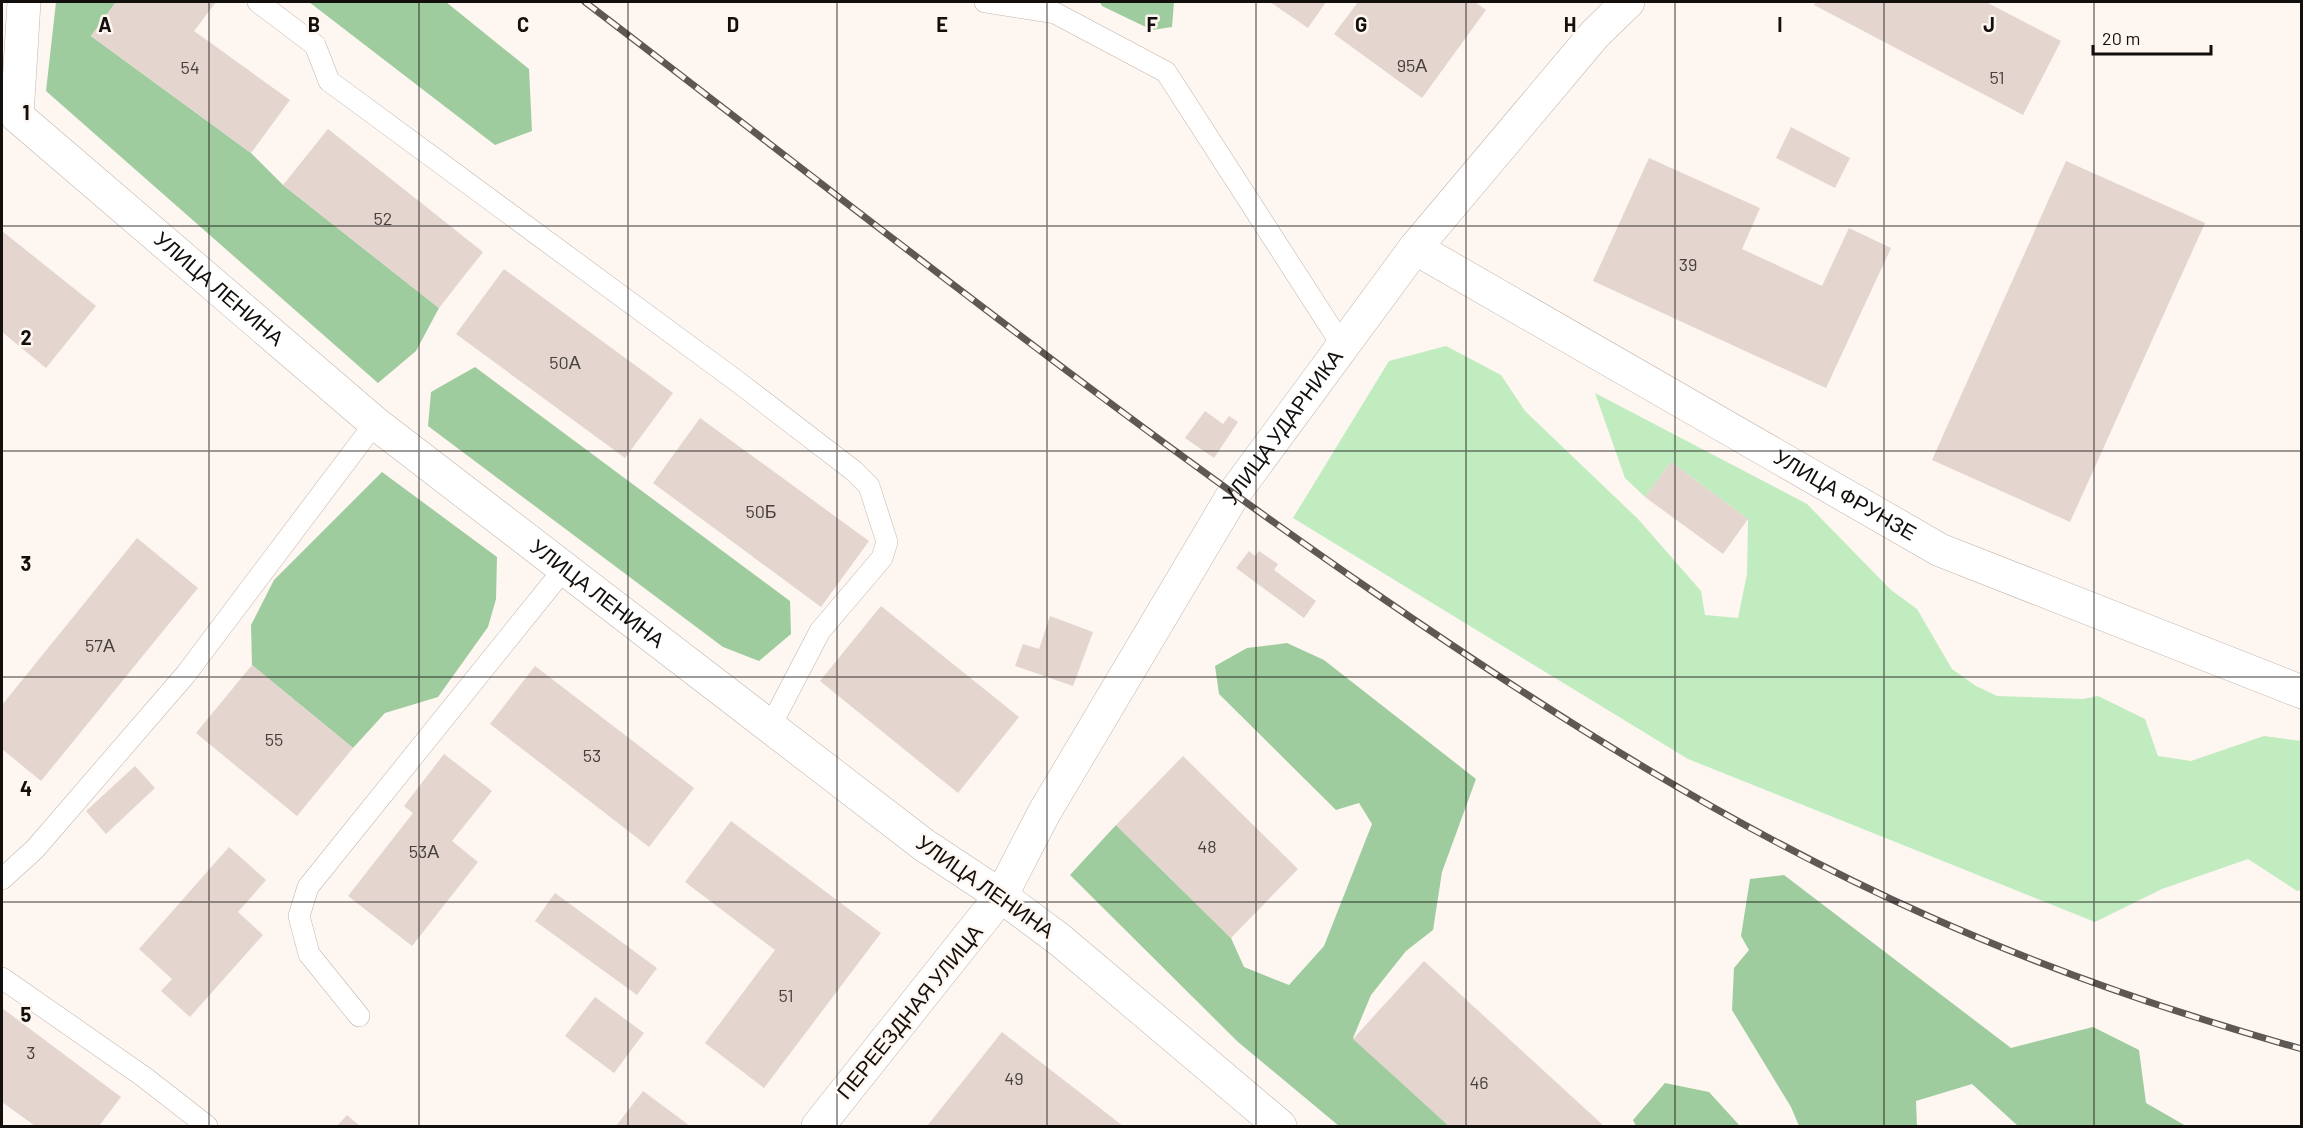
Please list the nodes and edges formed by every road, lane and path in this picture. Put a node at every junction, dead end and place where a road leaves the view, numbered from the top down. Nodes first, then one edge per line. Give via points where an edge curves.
1 (24, 2) edge
2 (258, 2) edge
3 (985, 2) edge
4 (1628, 2) edge
5 (9, 103) edge
6 (1414, 248) junction
7 (1342, 345) junction
8 (375, 423) junction
9 (564, 569) junction
10 (2301, 692) edge
11 (770, 727) junction
12 (2, 879) edge
13 (1001, 896) junction
14 (2, 978) edge
15 (359, 1016) dead end
16 (207, 1126) edge
17 (818, 1126) edge
18 (1280, 1126) edge

1 - 5 street, УЛИЦА ЛЕНИНА
2 - 11 lane via 315,45 329,81 738,382 869,486 887,542 882,558 820,631
3 - 7 lane via 1055,13 1166,72
4 - 6 street, УЛИЦА УДАРНИКА via 1587,43
5 - 8 street, УЛИЦА ЛЕНИНА via 16,116
6 - 7 street, УЛИЦА УДАРНИКА
6 - 10 street, УЛИЦА ФРУНЗЕ via 1940,550
7 - 13 street, УЛИЦА УДАРНИКА via 1233,495 1044,813
8 - 9 street, УЛИЦА ЛЕНИНА
8 - 12 lane via 186,674 35,849
9 - 11 street, УЛИЦА ЛЕНИНА
9 - 15 lane via 308,887 299,916 309,954
11 - 13 street, УЛИЦА ЛЕНИНА via 924,845
13 - 17 street, ПЕРЕЕЗДНАЯ УЛИЦА
13 - 18 street, УЛИЦА ЛЕНИНА via 1060,940
14 - 16 lane

